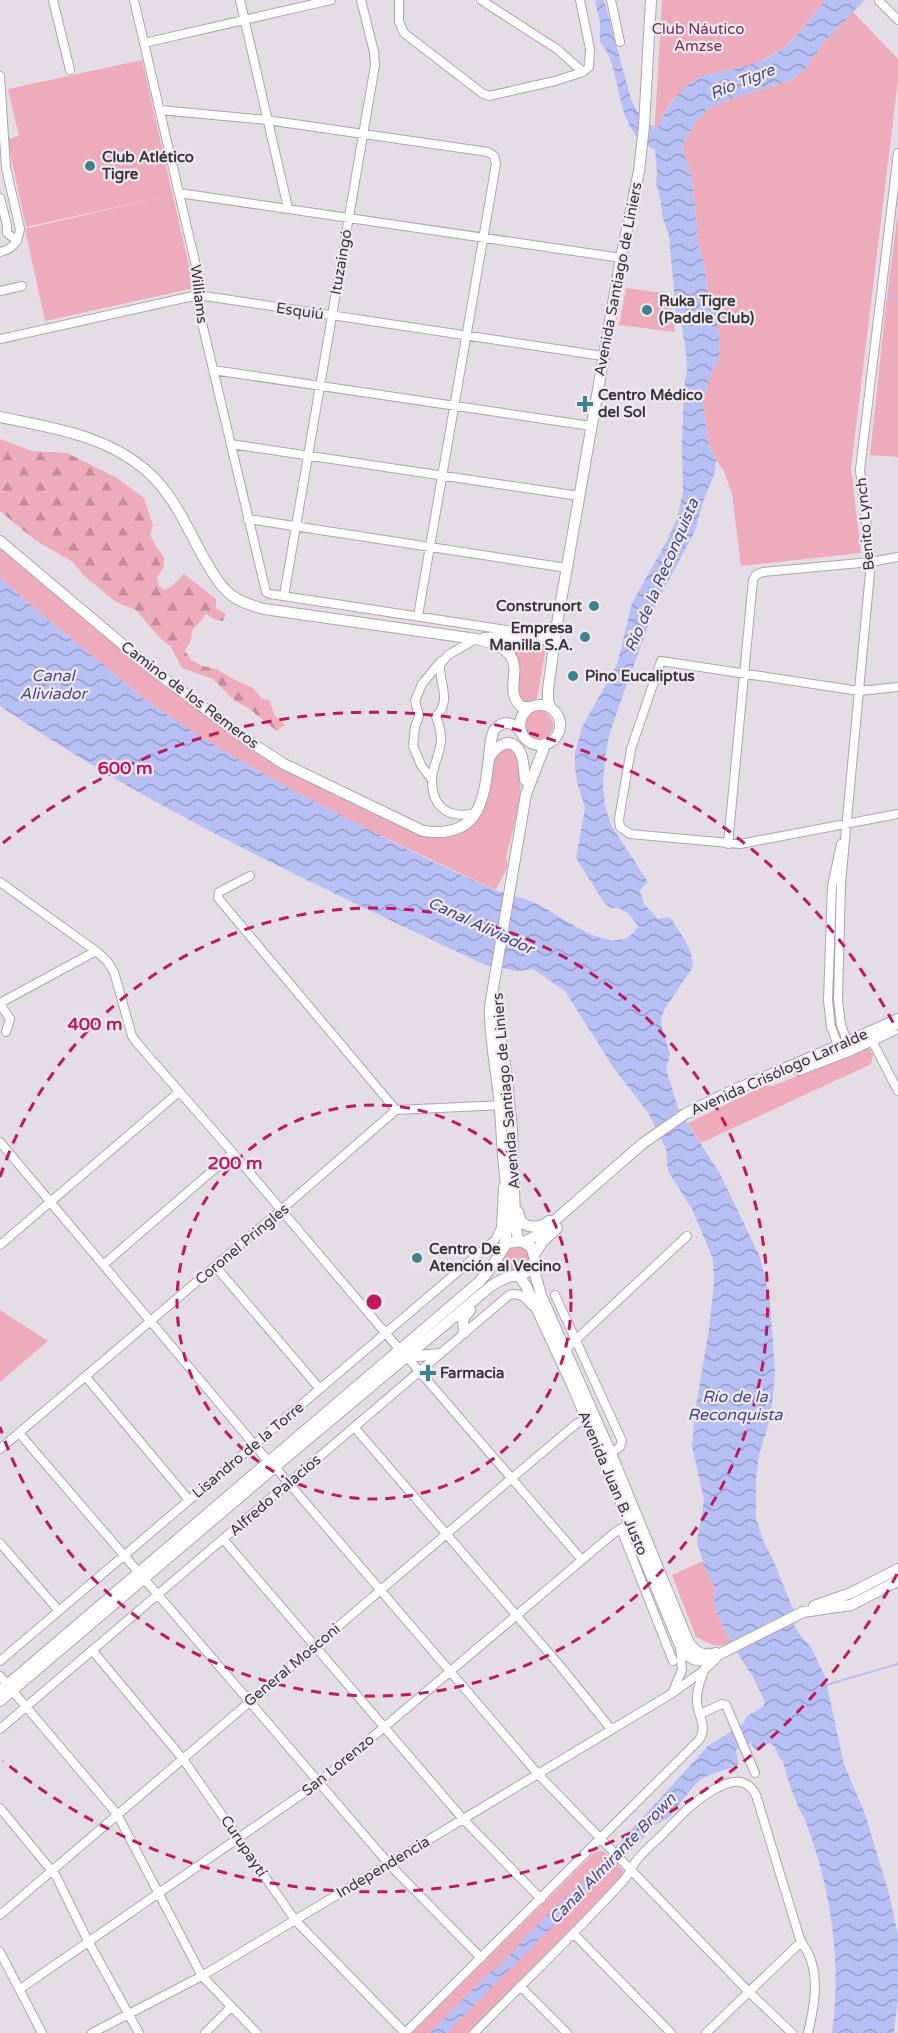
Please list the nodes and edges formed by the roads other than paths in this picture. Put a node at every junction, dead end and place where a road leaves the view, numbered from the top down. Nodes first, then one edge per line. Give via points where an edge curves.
1 (53, 0) edge
2 (134, 0) edge
3 (240, 0) edge
4 (331, 0) edge
5 (361, 0) edge
6 (399, 0) edge
7 (481, 0) edge
8 (580, 0) edge
9 (611, 0) edge
10 (651, 0) edge
11 (879, 1) edge
12 (244, 20) junction
13 (898, 20) edge
14 (620, 42) dead end
15 (144, 43) junction
16 (70, 70) dead end
17 (583, 72) junction
18 (0, 76) edge
19 (160, 110) junction
20 (1, 117) edge
21 (267, 120) junction
22 (363, 133) junction
23 (898, 153) edge
24 (179, 193) junction
25 (0, 198) edge
26 (288, 208) junction
27 (349, 218) junction
28 (4, 235) edge
29 (483, 238) junction
30 (16, 241) junction
31 (0, 252) edge
32 (621, 258) junction
33 (22, 286) dead end
34 (0, 291) edge
35 (198, 295) junction
36 (331, 315) junction
37 (467, 336) junction
38 (0, 339) edge
39 (603, 356) junction
40 (213, 370) junction
41 (320, 386) junction
42 (454, 406) junction
43 (0, 417) edge
44 (591, 426) junction
45 (231, 444) junction
46 (308, 456) junction
47 (442, 476) junction
48 (579, 496) junction
49 (248, 519) junction
50 (296, 526) junction
51 (0, 541) edge
52 (430, 547) junction
53 (898, 557) edge
54 (871, 562) junction
55 (567, 568) junction
56 (284, 596) junction
57 (418, 616) junction
58 (557, 624) junction
59 (519, 632) dead end
60 (476, 639) junction
61 (442, 661) junction
62 (552, 663) junction
63 (744, 674) junction
64 (898, 687) edge
65 (859, 691) junction
66 (534, 706) junction
67 (551, 708) junction
68 (419, 716) junction
69 (436, 716) junction
70 (523, 736) junction
71 (545, 745) junction
72 (489, 758) junction
73 (432, 780) junction
74 (525, 780) junction
75 (526, 794) junction
76 (476, 813) junction
77 (898, 814) edge
78 (846, 823) junction
79 (728, 844) junction
80 (250, 876) dead end
81 (0, 882) edge
82 (96, 951) junction
83 (0, 1003) edge
84 (898, 1019) edge
85 (898, 1028) edge
86 (6, 1032) dead end
87 (870, 1037) junction
88 (844, 1048) junction
89 (898, 1091) edge
90 (179, 1092) junction
91 (504, 1104) junction
92 (396, 1110) junction
93 (0, 1142) edge
94 (233, 1153) junction
95 (624, 1164) junction
96 (516, 1199) junction
97 (50, 1202) junction
98 (281, 1210) junction
99 (560, 1215) junction
100 (687, 1236) dead end
101 (521, 1241) junction
102 (0, 1245) edge
103 (499, 1247) junction
104 (534, 1260) junction
105 (104, 1265) junction
106 (215, 1266) junction
107 (516, 1276) junction
108 (555, 1295) dead end
109 (472, 1302) junction
110 (151, 1321) junction
111 (546, 1327) junction
112 (385, 1333) junction
113 (464, 1333) junction
114 (576, 1340) junction
115 (566, 1349) junction
116 (403, 1353) junction
117 (439, 1354) junction
118 (420, 1370) junction
119 (86, 1377) junction
120 (320, 1389) junction
121 (586, 1419) junction
122 (354, 1427) junction
123 (19, 1433) junction
124 (255, 1444) junction
125 (0, 1449) edge
126 (611, 1453) junction
127 (272, 1464) junction
128 (512, 1478) junction
129 (289, 1483) junction
130 (189, 1500) junction
131 (630, 1523) junction
132 (447, 1535) junction
133 (223, 1539) junction
134 (0, 1543) edge
135 (124, 1555) junction
136 (582, 1560) junction
137 (898, 1569) edge
138 (141, 1576) junction
139 (898, 1581) edge
140 (381, 1590) junction
141 (157, 1594) junction
142 (58, 1611) junction
143 (802, 1611) junction
144 (516, 1616) junction
145 (680, 1645) junction
146 (315, 1646) junction
147 (92, 1650) junction
148 (722, 1654) junction
149 (0, 1660) edge
150 (673, 1661) dead end
151 (450, 1671) junction
152 (703, 1671) junction
153 (5, 1686) edge
154 (671, 1694) junction
155 (0, 1701) edge
156 (249, 1702) junction
157 (26, 1707) junction
158 (700, 1714) junction
159 (384, 1727) junction
160 (0, 1729) edge
161 (611, 1729) junction
162 (183, 1758) junction
163 (756, 1773) dead end
164 (538, 1774) junction
165 (318, 1783) junction
166 (0, 1808) edge
167 (117, 1814) junction
168 (463, 1819) junction
169 (239, 1839) junction
170 (601, 1839) junction
171 (389, 1864) junction
172 (632, 1868) junction
173 (52, 1870) junction
174 (158, 1894) junction
175 (541, 1899) junction
176 (0, 1915) edge
177 (295, 1920) junction
178 (573, 1933) junction
179 (88, 1941) junction
180 (801, 1942) junction
181 (0, 1952) edge
182 (481, 1958) junction
183 (202, 1976) junction
184 (519, 1986) junction
185 (20, 1989) junction
186 (749, 1992) junction
187 (231, 2007) junction
188 (128, 2015) junction
189 (42, 2033) edge
190 (92, 2033) edge
191 (139, 2033) edge
192 (205, 2033) edge
193 (257, 2033) edge
194 (405, 2033) edge
195 (474, 2033) edge
196 (567, 2033) edge
197 (671, 2033) edge
198 (706, 2033) edge
199 (792, 2033) edge
200 (808, 2033) edge

1 - 16 street
2 - 15 street, Williams
3 - 12 street
4 - 12 street
5 - 22 street, Ituzaingó via 375,59
6 - 17 street via 399,22 404,33 489,96
7 - 17 street via 557,49
8 - 17 street via 590,49 589,67
9 - 14 street
10 - 32 main road, Avenida Santiago de Liniers via 642,146
11 - 13 street
12 - 15 street
12 - 21 street
15 - 19 street, Williams
18 - 20 street
19 - 21 street
19 - 24 street, Williams
20 - 30 street via 6,168 20,229
21 - 22 street
21 - 26 street
22 - 27 street, Ituzaingó
22 - 29 street via 494,156 496,164
23 - 54 street, Benito Lynch via 860,470
24 - 26 street
24 - 35 street, Williams via 199,279
25 - 28 street via 7,225
26 - 27 street
27 - 29 street
27 - 36 street, Ituzaingó
28 - 30 street
29 - 32 street
29 - 37 street
30 - 31 street
32 - 39 main road, Avenida Santiago de Liniers
33 - 34 street
35 - 36 street, Esquiú
35 - 38 street, Esquiú
35 - 40 street, Williams
36 - 37 street, Esquiú
36 - 41 street, Ituzaingó
37 - 39 street, Esquiú
37 - 42 street
39 - 44 main road, Avenida Santiago de Liniers
40 - 41 street
40 - 45 street, Williams
41 - 42 street
41 - 46 street, Ituzaingó
42 - 44 street
42 - 47 street
43 - 60 main road via 93,439 138,464 169,496 219,583 246,604
44 - 48 main road, Avenida Santiago de Liniers
45 - 46 street
45 - 49 street, Williams
46 - 47 street
46 - 50 street, Ituzaingó
47 - 48 street
47 - 52 street
48 - 55 main road, Avenida Santiago de Liniers
49 - 50 street
49 - 56 street, Williams via 264,588 270,594
50 - 52 street
50 - 56 street, Ituzaingó
51 - 76 main road, Camino de los Remeros via 183,694 284,764 423,831 456,830
52 - 55 street
52 - 57 street
53 - 54 street
54 - 63 street via 756,574
54 - 65 street, Benito Lynch
55 - 58 main road, Avenida Santiago de Liniers
56 - 57 street
57 - 59 street
58 - 60 main road via 544,639
58 - 62 main road, Avenida Santiago de Liniers
60 - 61 street
60 - 66 main road via 499,645 510,654 515,667 516,703
61 - 68 street via 417,693
61 - 69 street via 445,697
62 - 66 main road, Avenida Santiago de Liniers
62 - 67 main road, Avenida Santiago de Liniers via 548,688
63 - 65 street
63 - 79 street
63 - 79 street via 661,661 631,749 619,819 620,827 630,834
64 - 65 street
65 - 78 street, Benito Lynch
66 - 67 main road
66 - 70 main road via 522,715
67 - 71 main road via 560,725 556,738
68 - 69 street
68 - 73 street via 413,746
69 - 73 street via 441,740
70 - 71 main road via 534,745
70 - 72 main road via 513,724 503,723 494,730
70 - 74 main road, Avenida Santiago de Liniers
71 - 75 main road, Avenida Santiago de Liniers
72 - 74 main road via 497,747 516,747
72 - 76 main road
73 - 76 street via 435,799 449,813
74 - 75 main road, Avenida Santiago de Liniers
75 - 91 main road, Avenida Santiago de Liniers via 496,977
77 - 78 street
78 - 79 street
78 - 88 street, Benito Lynch via 838,1000
80 - 92 street via 219,892 218,898
81 - 82 street
82 - 83 street
82 - 90 street via 114,972 132,1036
83 - 86 street via 10,1019
84 - 87 main road, Avenida Crisólogo Larralde
85 - 87 main road, Avenida Crisólogo Larralde
87 - 88 main road, Avenida Crisólogo Larralde
87 - 89 street
88 - 95 main road, Avenida Crisólogo Larralde via 685,1114 648,1139
90 - 94 street
90 - 97 street
91 - 92 street
91 - 96 main road, Avenida Santiago de Liniers
91 - 103 main road, Avenida Santiago de Liniers via 508,1223
92 - 98 street, Coronel Pringles
93 - 97 street
94 - 98 street
94 - 105 street
95 - 99 main road, Avenida Crisólogo Larralde
95 - 104 main road, Avenida Crisólogo Larralde via 549,1235
96 - 99 main road via 519,1219 527,1226 541,1226
96 - 101 main road, Avenida Santiago de Liniers via 515,1219
97 - 102 street
97 - 105 street
98 - 106 street, Coronel Pringles
98 - 112 street
99 - 101 main road, Avenida Crisólogo Larralde via 538,1235
100 - 114 street
101 - 103 main road
101 - 104 main road via 531,1247
103 - 107 main road via 500,1265
103 - 112 street, Lisandro de la Torre
103 - 116 main road via 483,1277
104 - 107 main road via 526,1274
104 - 115 main road via 541,1294
105 - 110 street
106 - 110 street, Coronel Pringles
106 - 120 street
107 - 109 main road via 498,1281
107 - 111 main road, Avenida Juan B. Justo via 526,1286
108 - 114 street
109 - 113 main road via 463,1318
109 - 116 main road
110 - 119 street, Coronel Pringles
110 - 124 street
111 - 113 street, Alfredo Palacios via 528,1300 512,1294
111 - 121 main road, Avenida Juan B. Justo
112 - 116 street
112 - 120 street, Lisandro de la Torre
113 - 117 street, Alfredo Palacios
114 - 115 street
114 - 126 street via 622,1441
115 - 126 main road
116 - 117 main road
116 - 118 street
116 - 127 main road
117 - 118 street, Alfredo Palacios
118 - 122 street, Alfredo Palacios
118 - 128 street
119 - 123 street, Coronel Pringles
119 - 130 street
120 - 124 street, Lisandro de la Torre
121 - 128 street, General Mosconi
121 - 131 main road, Avenida Juan B. Justo
122 - 129 street, Alfredo Palacios
122 - 132 street
123 - 125 street, Coronel Pringles
123 - 135 street
124 - 127 street
124 - 130 street, Lisandro de la Torre
126 - 131 main road
127 - 129 street
127 - 138 main road
128 - 132 street, General Mosconi
128 - 136 street
129 - 133 street, Alfredo Palacios
129 - 140 street
130 - 135 street, Lisandro de la Torre
131 - 136 street, San Lorenzo
131 - 145 main road, Avenida Juan B. Justo
131 - 148 main road via 690,1645 708,1655
131 - 150 street
132 - 140 street, General Mosconi
132 - 144 street
133 - 141 street, Alfredo Palacios
133 - 146 street
134 - 142 street
135 - 138 street
135 - 142 street, Lisandro de la Torre
136 - 144 street, San Lorenzo
137 - 143 main road via 851,1593
138 - 141 street
138 - 153 main road
139 - 143 main road via 851,1605
140 - 146 street, General Mosconi
140 - 151 street
141 - 147 street, Alfredo Palacios
141 - 156 street
142 - 149 street, Lisandro de la Torre
143 - 148 main road
144 - 151 street, San Lorenzo
144 - 161 street
145 - 148 main road via 696,1660
145 - 154 street via 682,1670
146 - 156 street, General Mosconi
146 - 159 street
147 - 157 street, Alfredo Palacios
147 - 162 street, Curupaytí
148 - 152 street, Independencia
151 - 159 street, San Lorenzo
151 - 164 street
152 - 154 street, Independencia
152 - 158 street via 697,1693
153 - 155 main road
153 - 157 street
154 - 161 street, Independencia
156 - 162 street, General Mosconi
156 - 165 street
157 - 160 street, Alfredo Palacios
157 - 167 street
158 - 163 street via 726,1705
158 - 170 street via 704,1728 699,1740
159 - 165 street, San Lorenzo
159 - 168 street
161 - 164 street, Independencia
162 - 167 street, General Mosconi
162 - 169 street, Curupaytí
164 - 168 street, Independencia
164 - 170 street
165 - 169 street, San Lorenzo
165 - 171 street
166 - 173 street
167 - 173 street, General Mosconi
167 - 174 street
168 - 171 street, Independencia
168 - 175 street
169 - 174 street, San Lorenzo
169 - 177 street, Curupaytí
170 - 172 street
170 - 175 street
171 - 177 street, Independencia
171 - 182 street
172 - 178 street
172 - 180 street via 696,1802 722,1785 744,1782 756,1795
172 - 186 street
173 - 176 street, General Mosconi
173 - 179 street
174 - 179 street, San Lorenzo
174 - 183 street
175 - 182 street
177 - 183 street, Independencia
177 - 194 street, Curupaytí
178 - 184 street
178 - 197 street
179 - 185 street, San Lorenzo
179 - 188 street
180 - 186 street
180 - 200 street via 809,1953 815,1993
181 - 185 street
182 - 194 street
183 - 187 street
183 - 188 street, Independencia
184 - 195 street
184 - 196 street
185 - 189 street
186 - 198 street
186 - 199 street
187 - 192 street
187 - 193 street
188 - 190 street, Independencia
188 - 191 street

